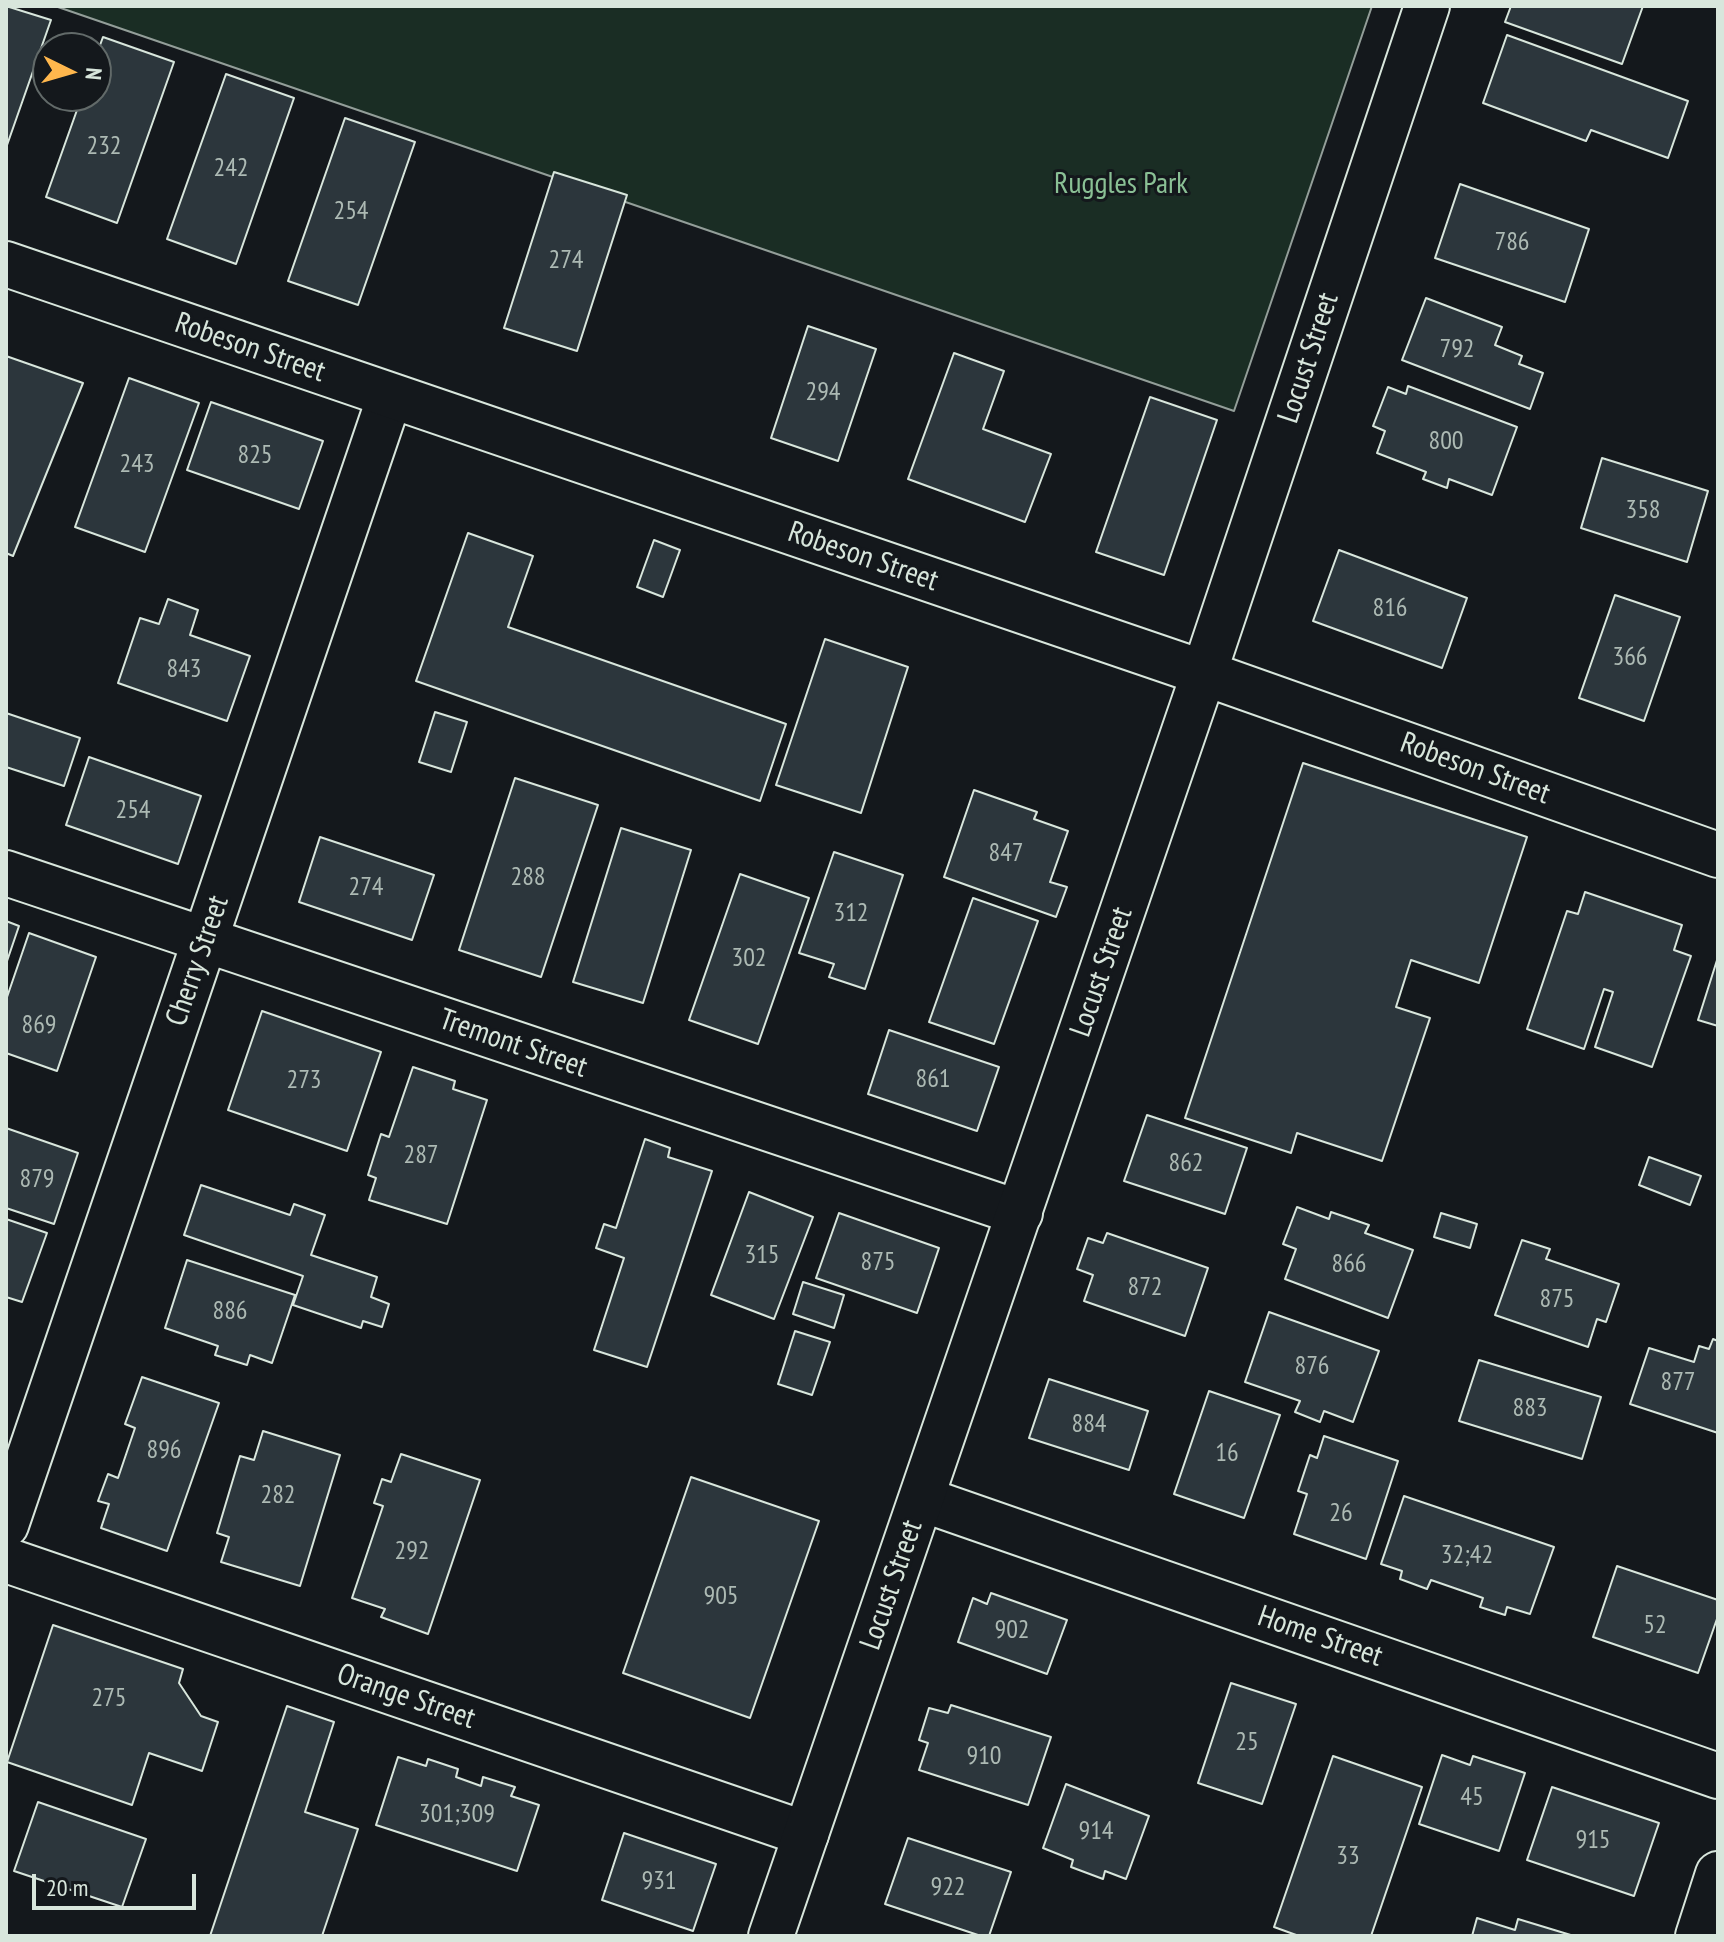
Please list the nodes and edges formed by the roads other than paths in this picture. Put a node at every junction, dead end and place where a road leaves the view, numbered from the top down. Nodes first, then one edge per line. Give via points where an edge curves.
1 (1427, 6) edge
2 (6, 264) edge
3 (390, 396) junction
4 (1204, 673) junction
5 (1718, 855) edge
6 (6, 873) edge
7 (205, 940) junction
8 (1020, 1213) junction
9 (922, 1499) junction
10 (6, 1525) edge
11 (6, 1560) edge
12 (1718, 1776) edge
13 (806, 1834) junction
14 (1718, 1874) edge
15 (771, 1936) edge
16 (1698, 1936) edge

1 - 4 street, Locust Street
2 - 3 street, Robeson Street
3 - 4 street, Robeson Street
3 - 7 street, Cherry Street
4 - 5 street, Robeson Street
4 - 8 street, Locust Street
6 - 7 street, Tremont Street
7 - 8 street, Tremont Street
7 - 10 street, Cherry Street
8 - 9 street, Locust Street
9 - 12 street, Home Street
9 - 13 street, Locust Street
11 - 13 street, Orange Street
13 - 15 street, Locust Street
14 - 16 street

